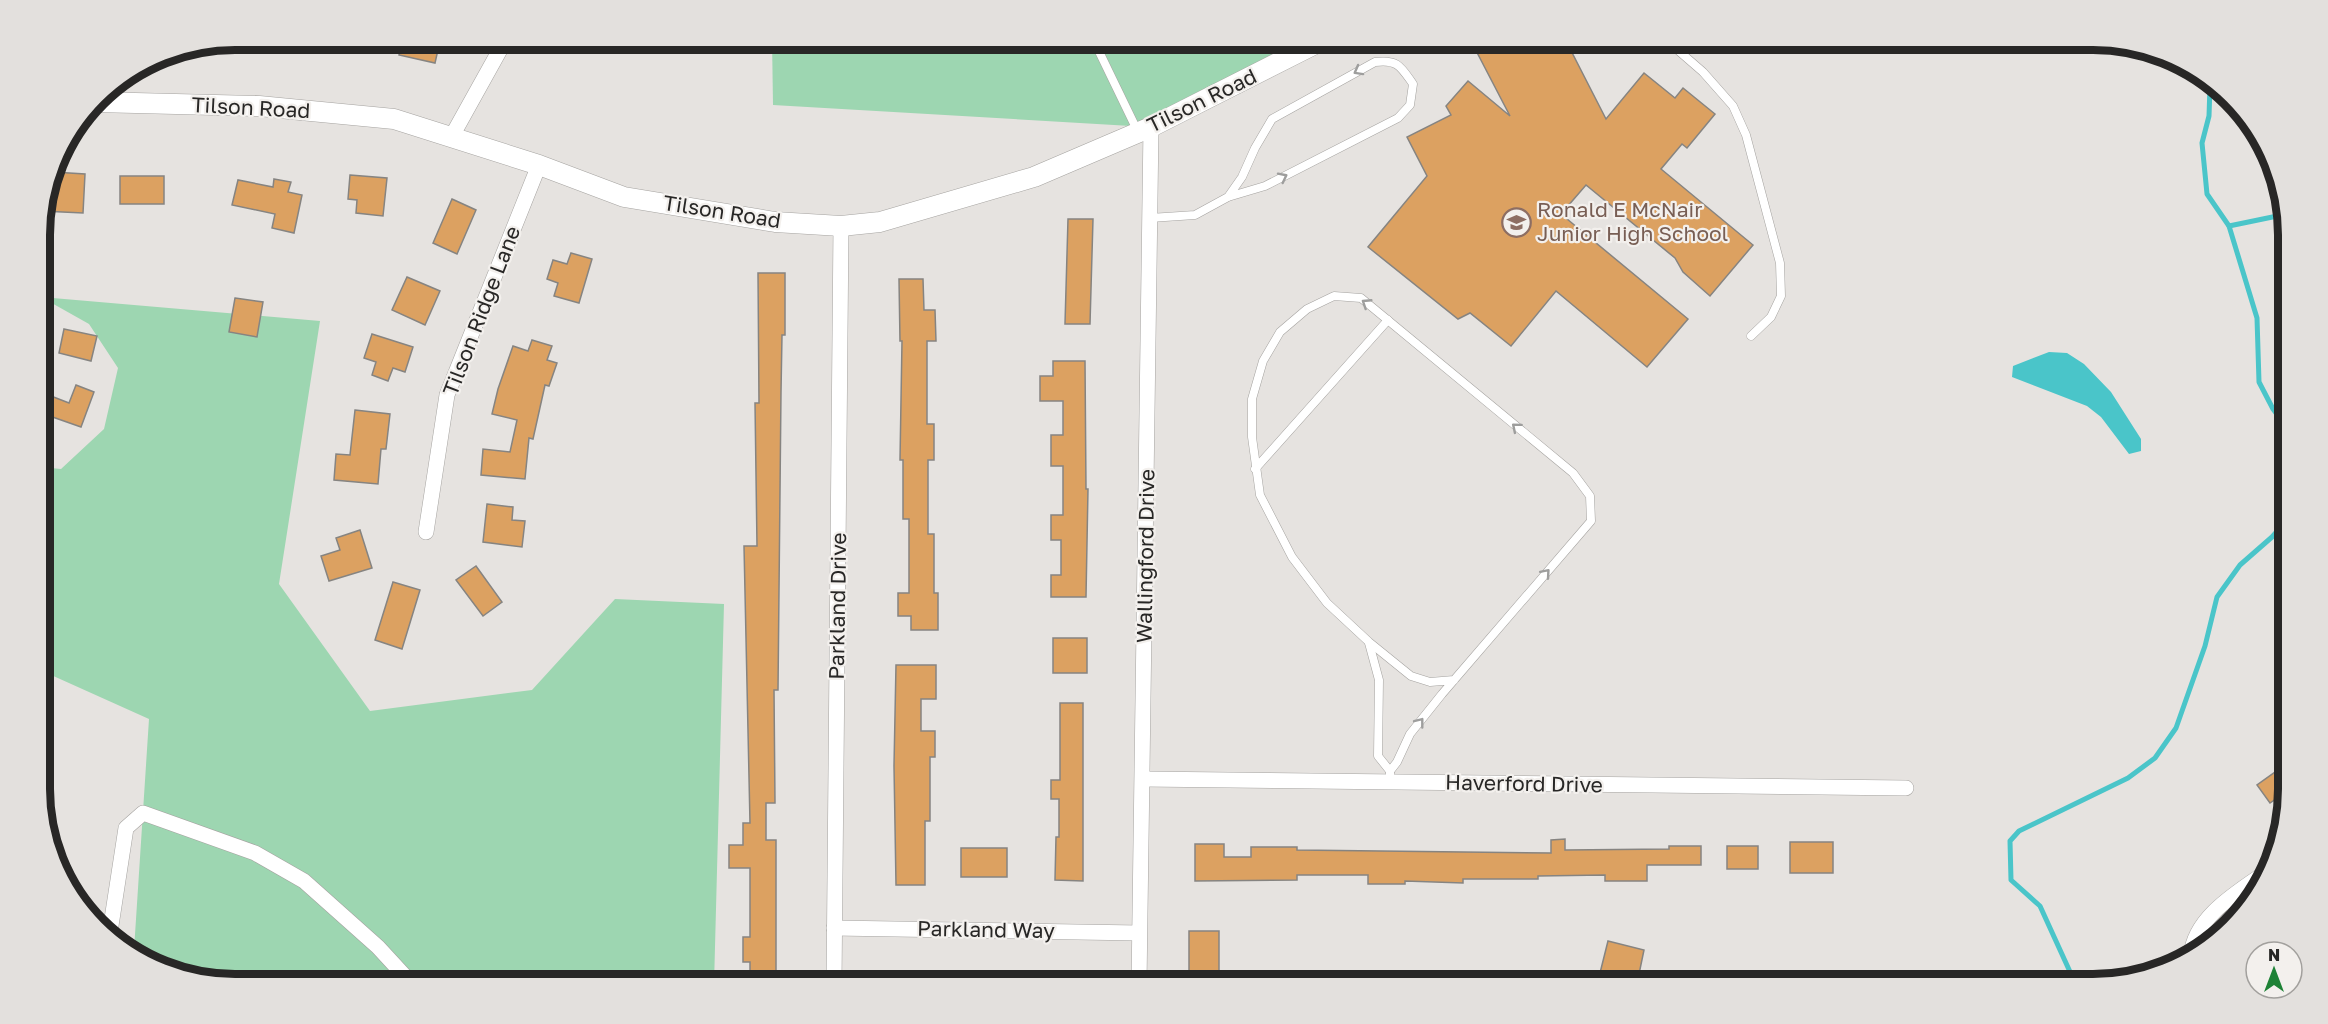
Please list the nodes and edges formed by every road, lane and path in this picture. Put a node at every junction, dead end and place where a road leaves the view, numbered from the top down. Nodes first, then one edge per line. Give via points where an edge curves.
1 (500, 49) edge
2 (1099, 49) edge
3 (1305, 49) edge
4 (1676, 49) edge
5 (106, 102) edge
6 (1145, 130) junction
7 (452, 136) junction
8 (539, 165) junction
9 (1228, 197) junction
10 (1150, 218) junction
11 (841, 226) junction
12 (1388, 320) junction
13 (1751, 336) dead end
14 (1255, 469) junction
15 (426, 532) dead end
16 (1369, 642) junction
17 (1454, 680) junction
18 (1390, 777) junction
19 (1143, 779) junction
20 (1906, 788) dead end
21 (2255, 881) edge
22 (111, 926) edge
23 (834, 928) junction
24 (1139, 933) junction
25 (2193, 945) edge
26 (403, 974) edge
27 (834, 974) edge
28 (1139, 974) edge

1 - 7 street
2 - 6 lane
3 - 6 street, Tilson Road
4 - 13 lane via 1733,106 1746,135 1780,263 1781,296 1771,316
5 - 7 street, Tilson Road via 270,107 393,119
6 - 10 street, Wallingford Drive
6 - 11 street, Tilson Road via 1034,177 880,222
7 - 8 street, Tilson Road
8 - 11 street, Tilson Road via 624,196 775,222
8 - 15 street, Tilson Ridge Lane via 447,395
9 -> 9 lane via 1264,186 1398,118 1410,105 1413,84 1398,63 1375,62 1272,119
9 - 10 lane via 1195,215
10 - 19 street, Wallingford Drive
11 - 23 street, Parkland Drive
12 - 14 lane
12 -> 14 lane via 1361,298 1334,296 1307,309 1280,332 1263,361 1252,399
17 -> 12 lane via 1591,521 1590,496 1573,473
14 - 16 lane via 1260,495 1292,557 1327,603
16 - 17 lane via 1411,676 1431,682
16 - 18 lane via 1380,680 1378,756
18 -> 17 lane via 1410,734
18 - 19 street, Haverford Drive
18 - 20 street, Haverford Drive
19 - 24 street, Wallingford Drive
21 - 25 street via 2205,922
22 - 26 street via 126,828 143,813 255,853 304,881
23 - 24 street, Parkland Way
23 - 27 street, Parkland Drive
24 - 28 street, Wallingford Drive

